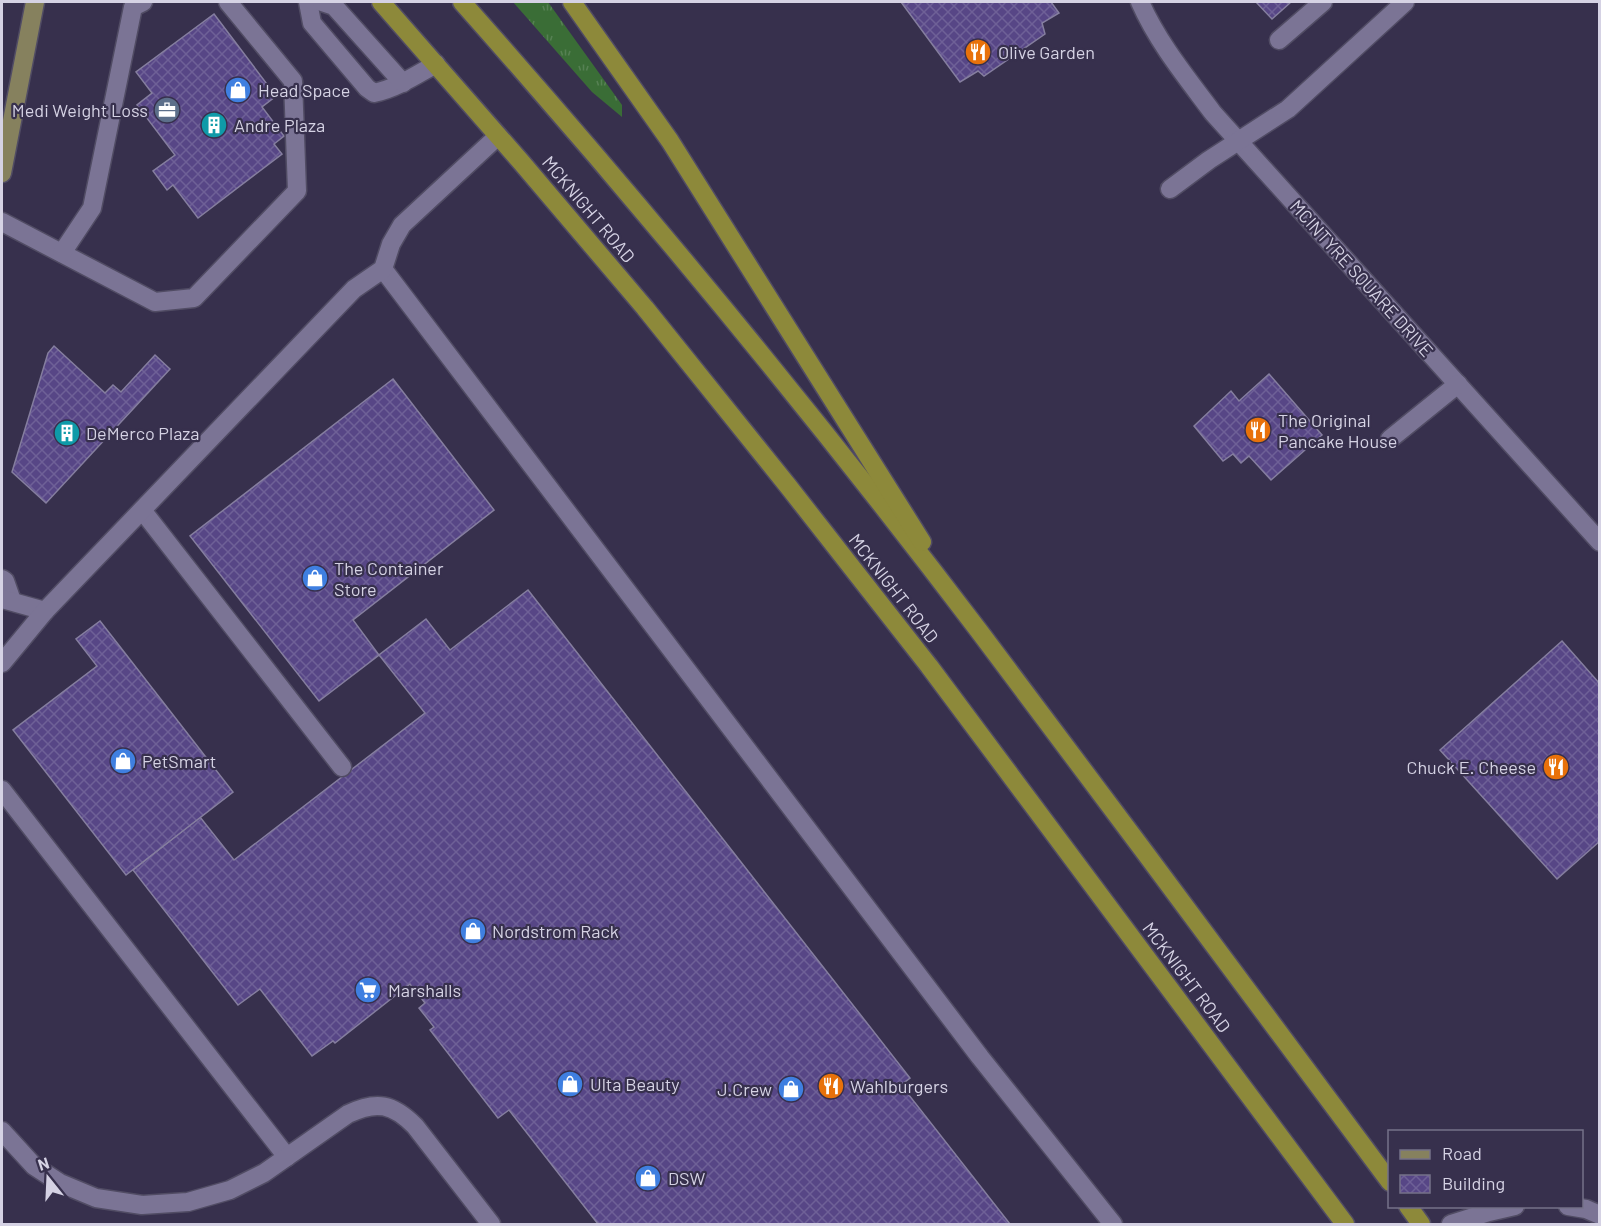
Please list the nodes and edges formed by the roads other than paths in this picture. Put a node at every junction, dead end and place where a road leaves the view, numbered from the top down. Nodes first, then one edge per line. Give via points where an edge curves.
1 (35, 2) edge
2 (143, 2) edge
3 (228, 2) edge
4 (308, 2) edge
5 (322, 2) edge
6 (381, 2) edge
7 (462, 2) edge
8 (572, 2) edge
9 (1140, 2) edge
10 (1323, 2) edge
11 (1405, 2) edge
12 (1279, 40) dead end
13 (436, 64) junction
14 (403, 83) junction
15 (498, 136) junction
16 (1239, 142) junction
17 (2, 173) edge
18 (1170, 189) dead end
19 (2, 222) edge
20 (62, 253) junction
21 (383, 269) junction
22 (1458, 384) junction
23 (1390, 439) dead end
24 (142, 510) junction
25 (1599, 542) edge
26 (2, 579) edge
27 (5, 603) edge
28 (45, 611) junction
29 (978, 630) junction
30 (2, 663) edge
31 (342, 767) dead end
32 (2, 790) edge
33 (2, 1131) edge
34 (287, 1157) junction
35 (1388, 1181) edge
36 (1409, 1208) edge
37 (1506, 1208) edge
38 (1580, 1208) edge
39 (1599, 1215) edge
40 (491, 1224) edge
41 (1113, 1224) edge
42 (1345, 1224) edge
43 (1421, 1224) edge
44 (1451, 1224) edge

1 - 17 main road
2 - 20 street via 133,8 92,208
3 - 20 street via 293,81 297,192 194,298 155,302
4 - 14 street via 312,23 367,88 374,93
5 - 14 street via 334,6
6 - 13 highway, MCKNIGHT ROAD
7 - 29 highway via 692,269
8 - 29 highway via 670,141
9 - 16 street, MCINTYRE SQUARE DRIVE via 1174,61
10 - 12 street
11 - 16 street via 1288,109
13 - 14 street
13 - 15 highway, MCKNIGHT ROAD
15 - 21 street via 402,225
15 - 42 highway, MCKNIGHT ROAD via 652,317 929,666
16 - 18 street
16 - 22 street, MCINTYRE SQUARE DRIVE
19 - 20 street
21 - 24 street via 354,289
21 - 41 street via 980,1057
22 - 23 street
22 - 25 street, MCINTYRE SQUARE DRIVE
24 - 28 street
24 - 31 street
26 - 27 street
27 - 28 street
28 - 30 street
29 - 35 highway
32 - 34 street
33 - 34 street via 34,1166 60,1183 96,1198 142,1205 188,1202 230,1190
34 - 40 street via 362,1107 391,1108 415,1126
36 - 43 highway
37 - 44 street
38 - 39 street

